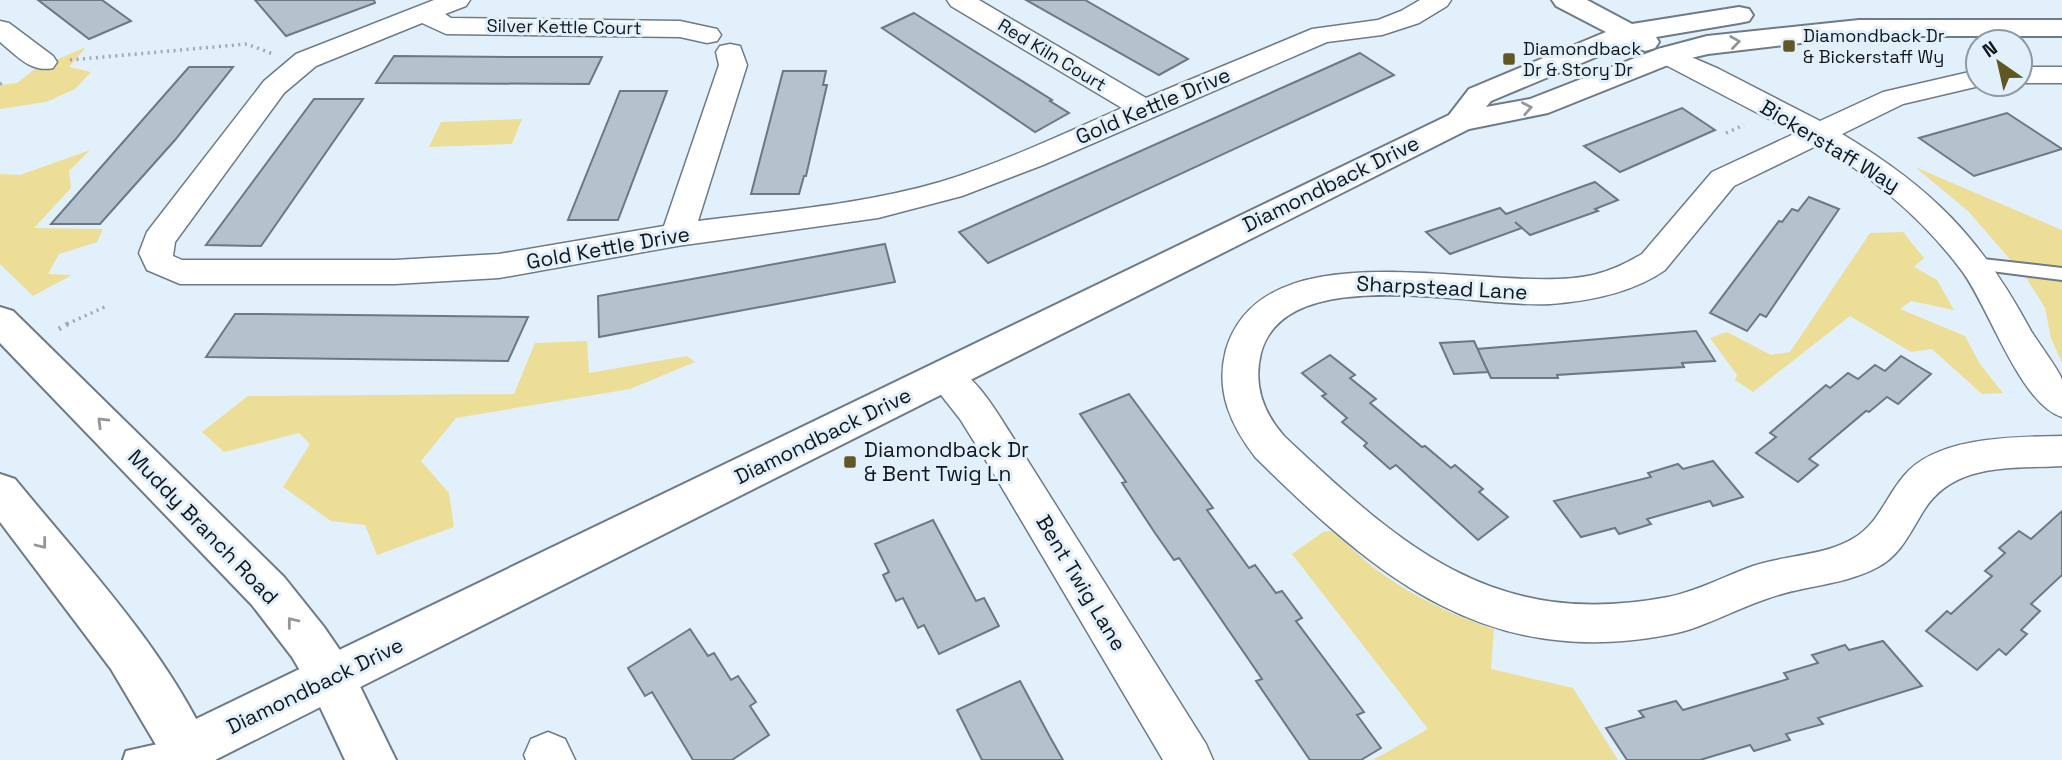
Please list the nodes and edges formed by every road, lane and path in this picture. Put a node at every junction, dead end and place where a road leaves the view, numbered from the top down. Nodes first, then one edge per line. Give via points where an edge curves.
1 (457, 0) edge
2 (960, 0) edge
3 (1438, 0) edge
4 (1566, 0) edge
5 (1882, 2) dead end
6 (1815, 7) dead end
7 (1762, 11) dead end
8 (423, 13) junction
9 (2062, 28) edge
10 (0, 29) edge
11 (1629, 33) junction
12 (1668, 55) junction
13 (277, 56) dead end
14 (43, 62) joint
15 (2034, 75) edge
16 (2062, 75) edge
17 (1964, 81) edge
18 (1145, 109) junction
19 (1460, 121) junction
20 (1817, 133) junction
21 (677, 235) junction
22 (1975, 264) junction
23 (2062, 274) edge
24 (107, 306) dead end
25 (0, 320) edge
26 (59, 328) dead end
27 (944, 376) junction
28 (2062, 403) edge
29 (2062, 451) edge
30 (0, 491) edge
31 (331, 678) junction
32 (184, 757) edge
33 (135, 760) edge
34 (371, 760) edge
35 (1189, 760) edge

1 - 8 street, Gold Kettle Drive
2 - 18 street, Red Kiln Court
3 - 18 street, Gold Kettle Drive via 1382,27 1310,40
4 - 11 street
5 - 6 street
7 - 11 street, Diamondback Drive
8 - 21 street, Silver Kettle Court via 446,26 680,29 719,44 733,65
8 - 21 street, Gold Kettle Drive via 295,67 274,87 159,240 157,260 180,272 396,272 499,266
12 -> 9 street, Diamondback Drive via 1719,44 1859,28
10 - 14 street
11 - 12 street
11 - 19 street, Diamondback Drive via 1480,95
19 -> 12 street, Diamondback Drive via 1536,107
12 - 20 street, Bickerstaff Way
13 - 14 path via 247,44
15 - 16 street
17 - 20 street, Sharpstead Lane via 1893,98
18 - 21 street, Gold Kettle Drive via 951,189 878,208
19 - 27 street, Diamondback Drive
20 - 22 street, Bickerstaff Way via 1906,193
20 - 29 street, Sharpstead Lane via 1723,178 1709,190 1665,254 1641,271 1609,284 1572,292 1530,293 1336,284 1284,301 1247,339 1239,376 1245,408 1263,440 1398,561 1474,602 1577,624 1671,615 1775,577 1860,556 1877,547 1920,484 1940,469 1993,455
22 - 23 lane
22 - 28 street, Bickerstaff Way via 2036,371
24 - 26 path
31 -> 25 street, Muddy Branch Road via 268,591
27 - 31 street, Diamondback Drive
27 - 35 street, Bent Twig Lane via 1002,453
30 -> 32 street via 108,628 160,705
31 - 32 street, Diamondback Drive
31 - 34 street, Muddy Branch Road
32 - 33 lane

